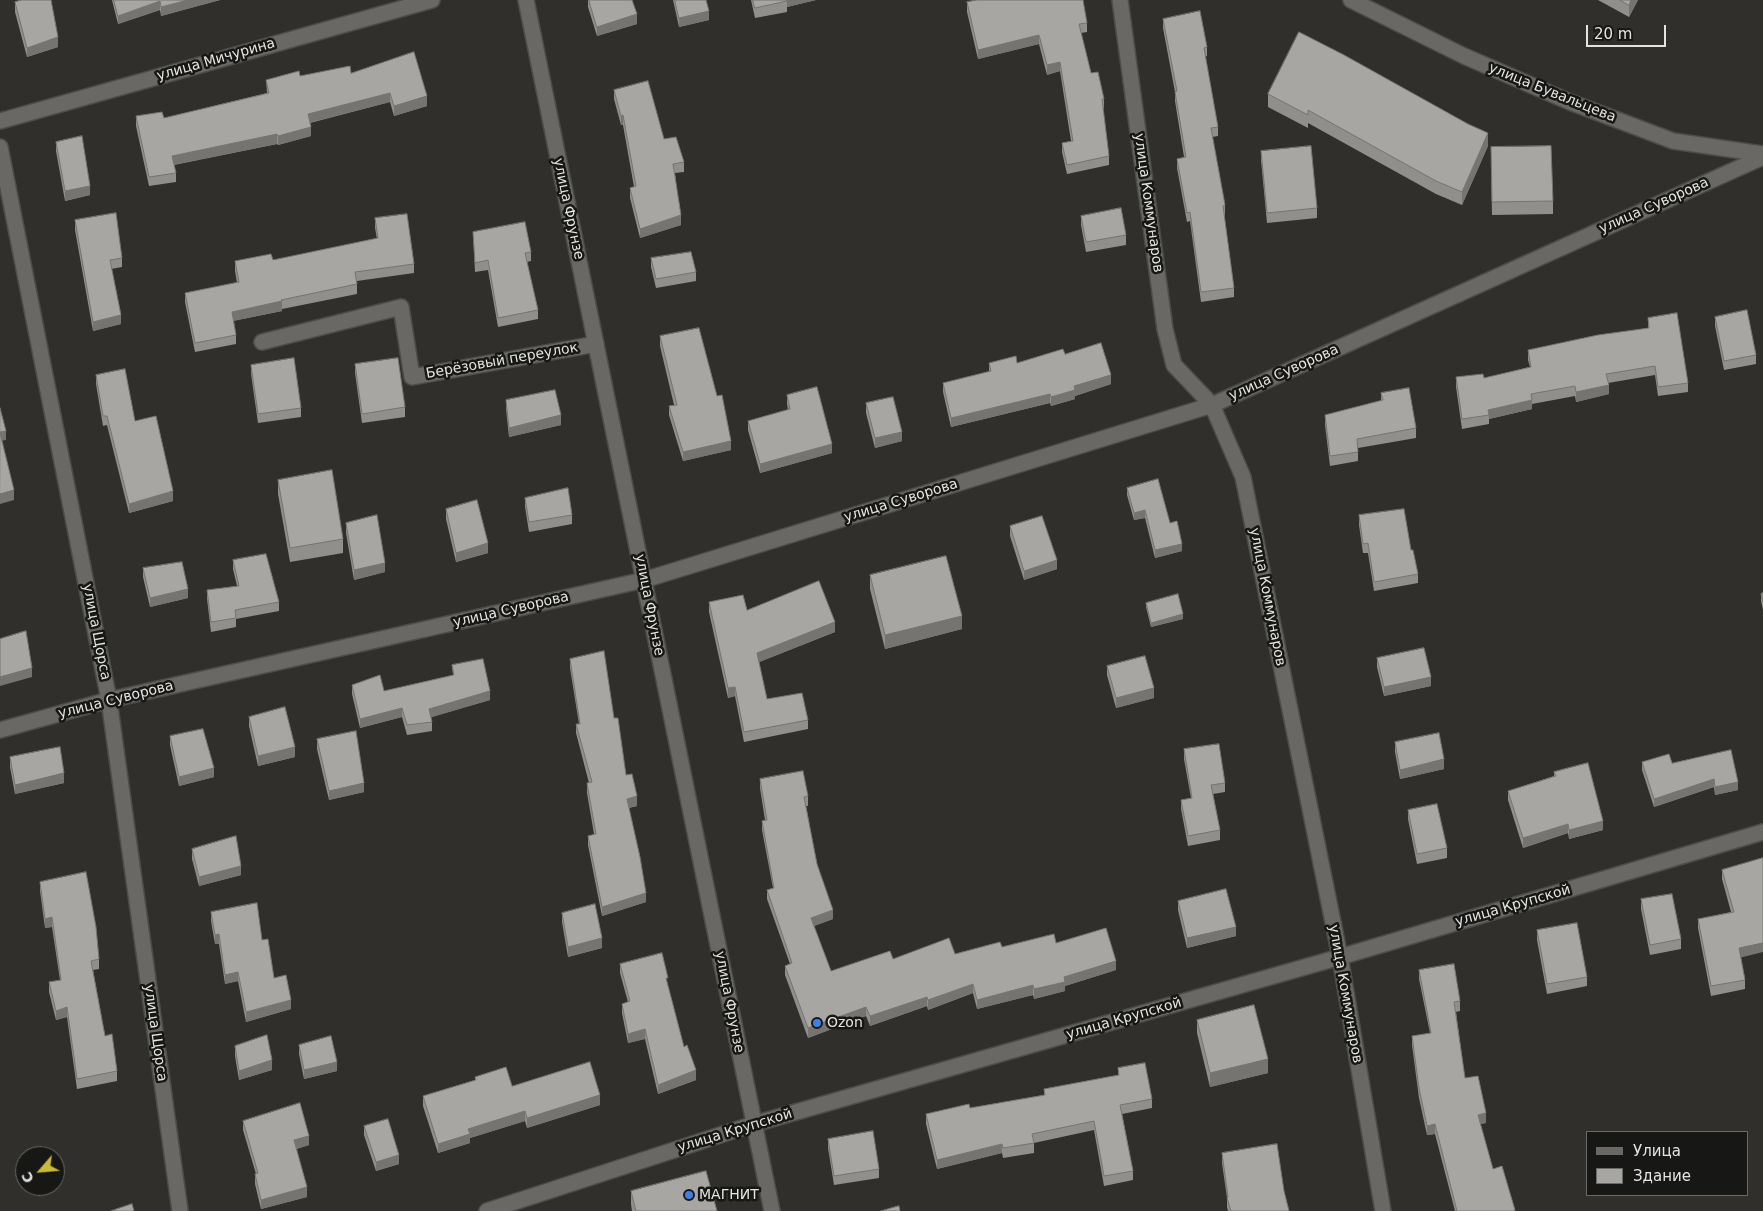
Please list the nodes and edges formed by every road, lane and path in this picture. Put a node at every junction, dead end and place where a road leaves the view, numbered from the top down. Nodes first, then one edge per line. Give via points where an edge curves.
1 (432, 0) edge
2 (526, 0) edge
3 (1120, 0) edge
4 (1352, 0) edge
5 (0, 121) edge
6 (0, 147) edge
7 (1763, 156) edge
8 (262, 342) dead end
9 (596, 344) junction
10 (1212, 405) junction
11 (644, 580) junction
12 (109, 700) junction
13 (0, 730) edge
14 (1763, 832) edge
15 (1340, 957) junction
16 (754, 1124) junction
17 (180, 1211) edge
18 (487, 1211) edge
19 (772, 1211) edge
20 (1383, 1211) edge

1 - 5 street, улица Мичурина
2 - 9 street, улица Фрунзе
3 - 10 street, улица Коммунаров via 1167,338 1174,365
4 - 7 street, улица Бувальцева via 1464,56 1570,102 1673,141
6 - 12 street, улица Щорса
7 - 10 street, улица Суворова
8 - 9 street, Берёзовый переулок via 401,308 412,377
9 - 11 street, улица Фрунзе
10 - 11 street, улица Суворова
10 - 15 street, улица Коммунаров via 1243,478
11 - 12 street, улица Суворова
11 - 16 street, улица Фрунзе
12 - 13 street, улица Суворова
12 - 17 street, улица Щорса
14 - 15 street, улица Крупской
15 - 16 street, улица Крупской
15 - 20 street, улица Коммунаров
16 - 18 street, улица Крупской
16 - 19 street, улица Фрунзе

